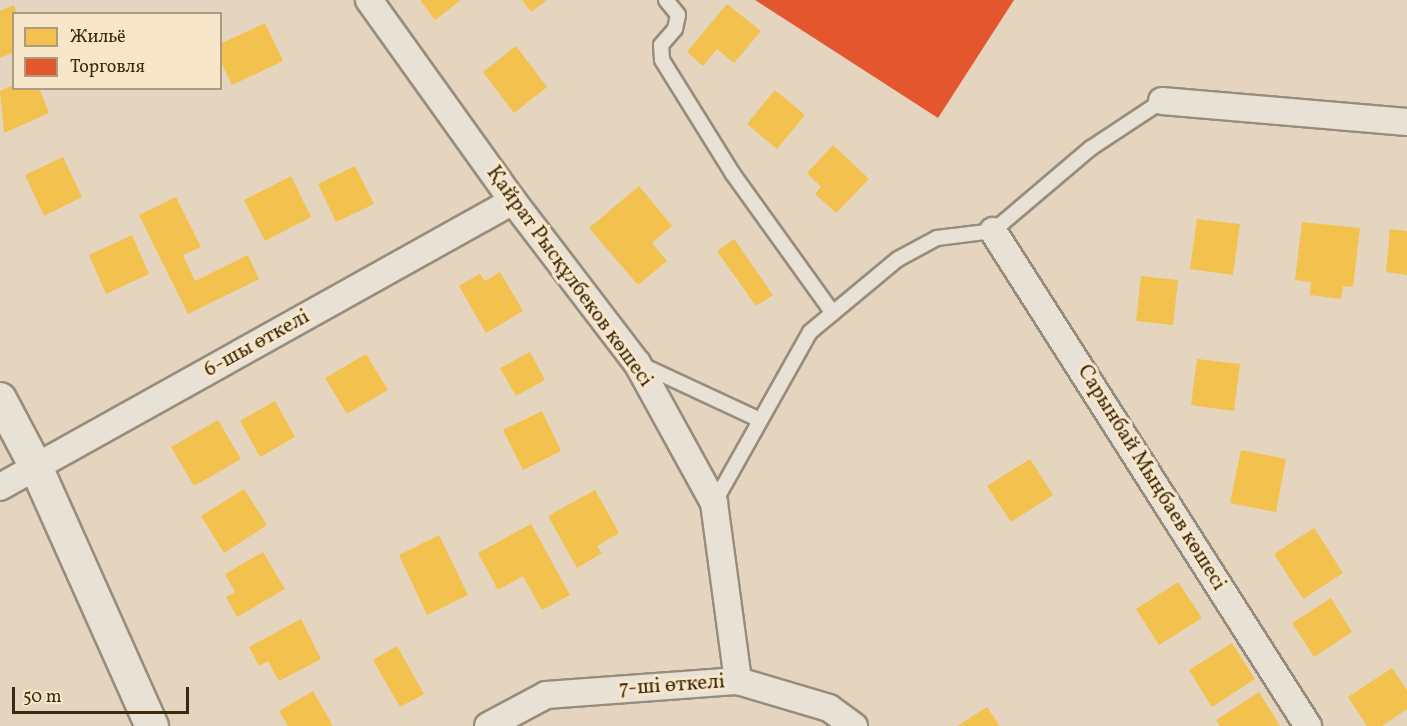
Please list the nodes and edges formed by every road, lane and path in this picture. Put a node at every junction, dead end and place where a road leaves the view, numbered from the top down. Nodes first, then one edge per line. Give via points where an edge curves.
1 (369, 0) edge
2 (666, 0) edge
3 (1162, 101) joint
4 (1407, 122) edge
5 (513, 201) junction
6 (993, 231) junction
7 (833, 313) junction
8 (637, 363) junction
9 (0, 399) edge
10 (760, 420) junction
11 (36, 467) junction
12 (0, 487) edge
13 (714, 503) junction
14 (738, 681) junction
15 (827, 717) edge
16 (152, 726) edge
17 (488, 726) edge
18 (855, 726) edge
19 (1308, 726) edge

1 - 5 street, Қайрат Рысқұлбеков көшесі
2 - 7 lane via 678,15 675,28 661,45 662,60 734,174
3 - 4 street
3 - 6 lane via 1091,148
5 - 8 street, Қайрат Рысқұлбеков көшесі
5 - 11 street, 6-шы өткелі
6 - 7 lane via 938,238 898,259
6 - 19 street, Сарынбай Мыңбаев көшесі
7 - 10 lane via 810,332
8 - 10 lane
8 - 13 street, Қайрат Рысқұлбеков көшесі
9 - 11 street
10 - 13 lane
11 - 12 street, 6-шы өткелі
11 - 16 street
13 - 14 street, Қайрат Рысқұлбеков көшесі
14 - 15 street, 7-ші өткелі
14 - 17 street, 7-ші өткелі via 546,695
15 - 18 street, 7-ші өткелі

